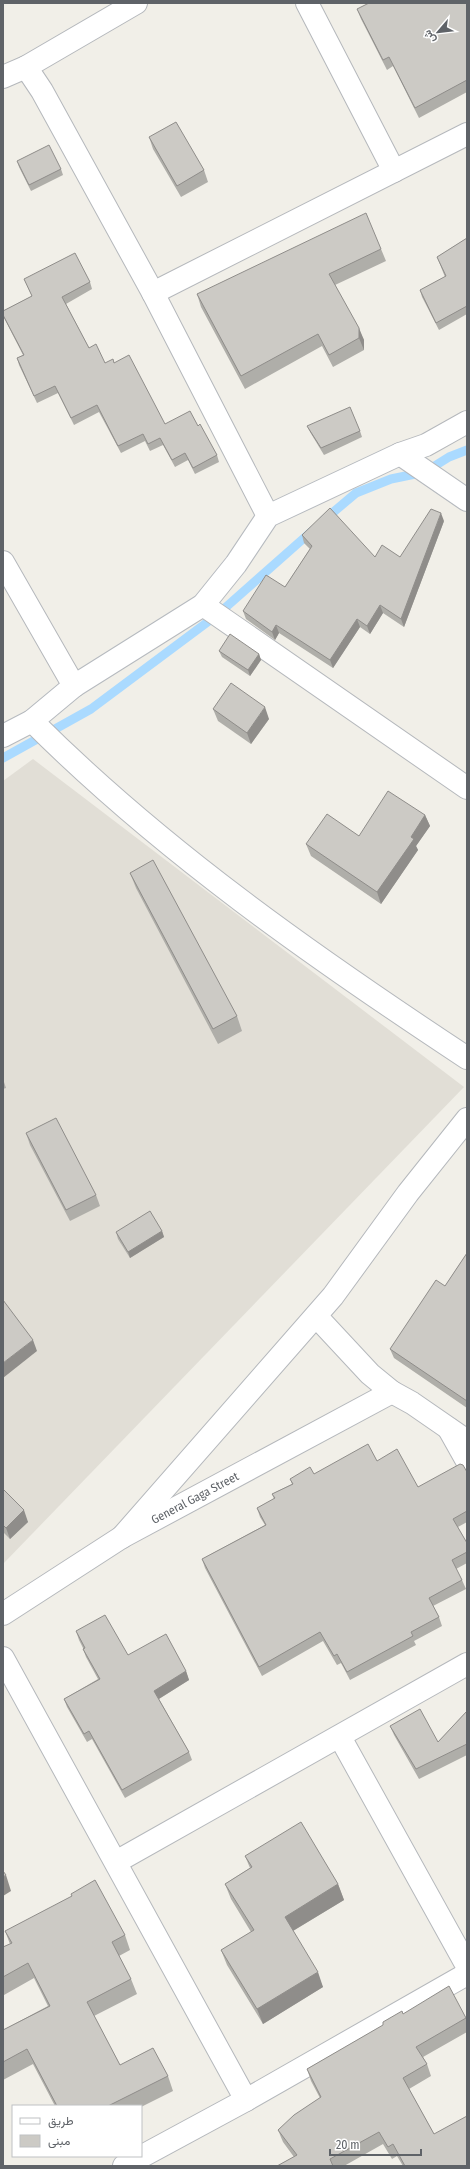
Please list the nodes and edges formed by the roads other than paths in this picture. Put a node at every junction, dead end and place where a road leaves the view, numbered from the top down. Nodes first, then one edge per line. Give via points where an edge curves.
1 (136, 3) edge
2 (307, 3) edge
3 (26, 67) junction
4 (3, 77) edge
5 (467, 134) edge
6 (394, 171) junction
7 (153, 293) junction
8 (467, 422) edge
9 (400, 454) junction
10 (467, 500) edge
11 (268, 516) junction
12 (3, 562) edge
13 (203, 605) junction
14 (74, 686) junction
15 (32, 721) junction
16 (3, 736) edge
17 (467, 788) edge
18 (467, 1058) edge
19 (467, 1119) edge
20 (316, 1316) junction
21 (392, 1392) junction
22 (449, 1428) junction
23 (467, 1441) edge
24 (467, 1461) edge
25 (122, 1537) junction
26 (3, 1614) edge
27 (3, 1658) edge
28 (467, 1664) edge
29 (340, 1737) junction
30 (116, 1862) junction
31 (467, 1966) edge
32 (467, 1974) edge
33 (246, 2100) junction
34 (142, 2156) edge
35 (141, 2157) edge
36 (124, 2166) edge

1 - 3 street
2 - 6 street
3 - 4 street
3 - 7 street via 42,91
5 - 6 street
6 - 7 street
7 - 11 street
8 - 9 street via 426,445
9 - 10 street
9 - 11 street
11 - 13 street via 236,564
12 - 14 street
13 - 14 street
13 - 17 street
14 - 15 street
15 - 16 street
15 - 18 street via 160,839 360,987
19 - 20 street
20 - 21 street via 370,1374
20 - 25 street
21 - 22 street
21 - 25 street, General Gaga Street
22 - 23 street
22 - 24 street
25 - 26 street, General Gaga Street
27 - 30 street
28 - 29 street
29 - 30 street
29 - 31 street
30 - 33 street
32 - 33 street
33 - 34 street
35 - 36 street

